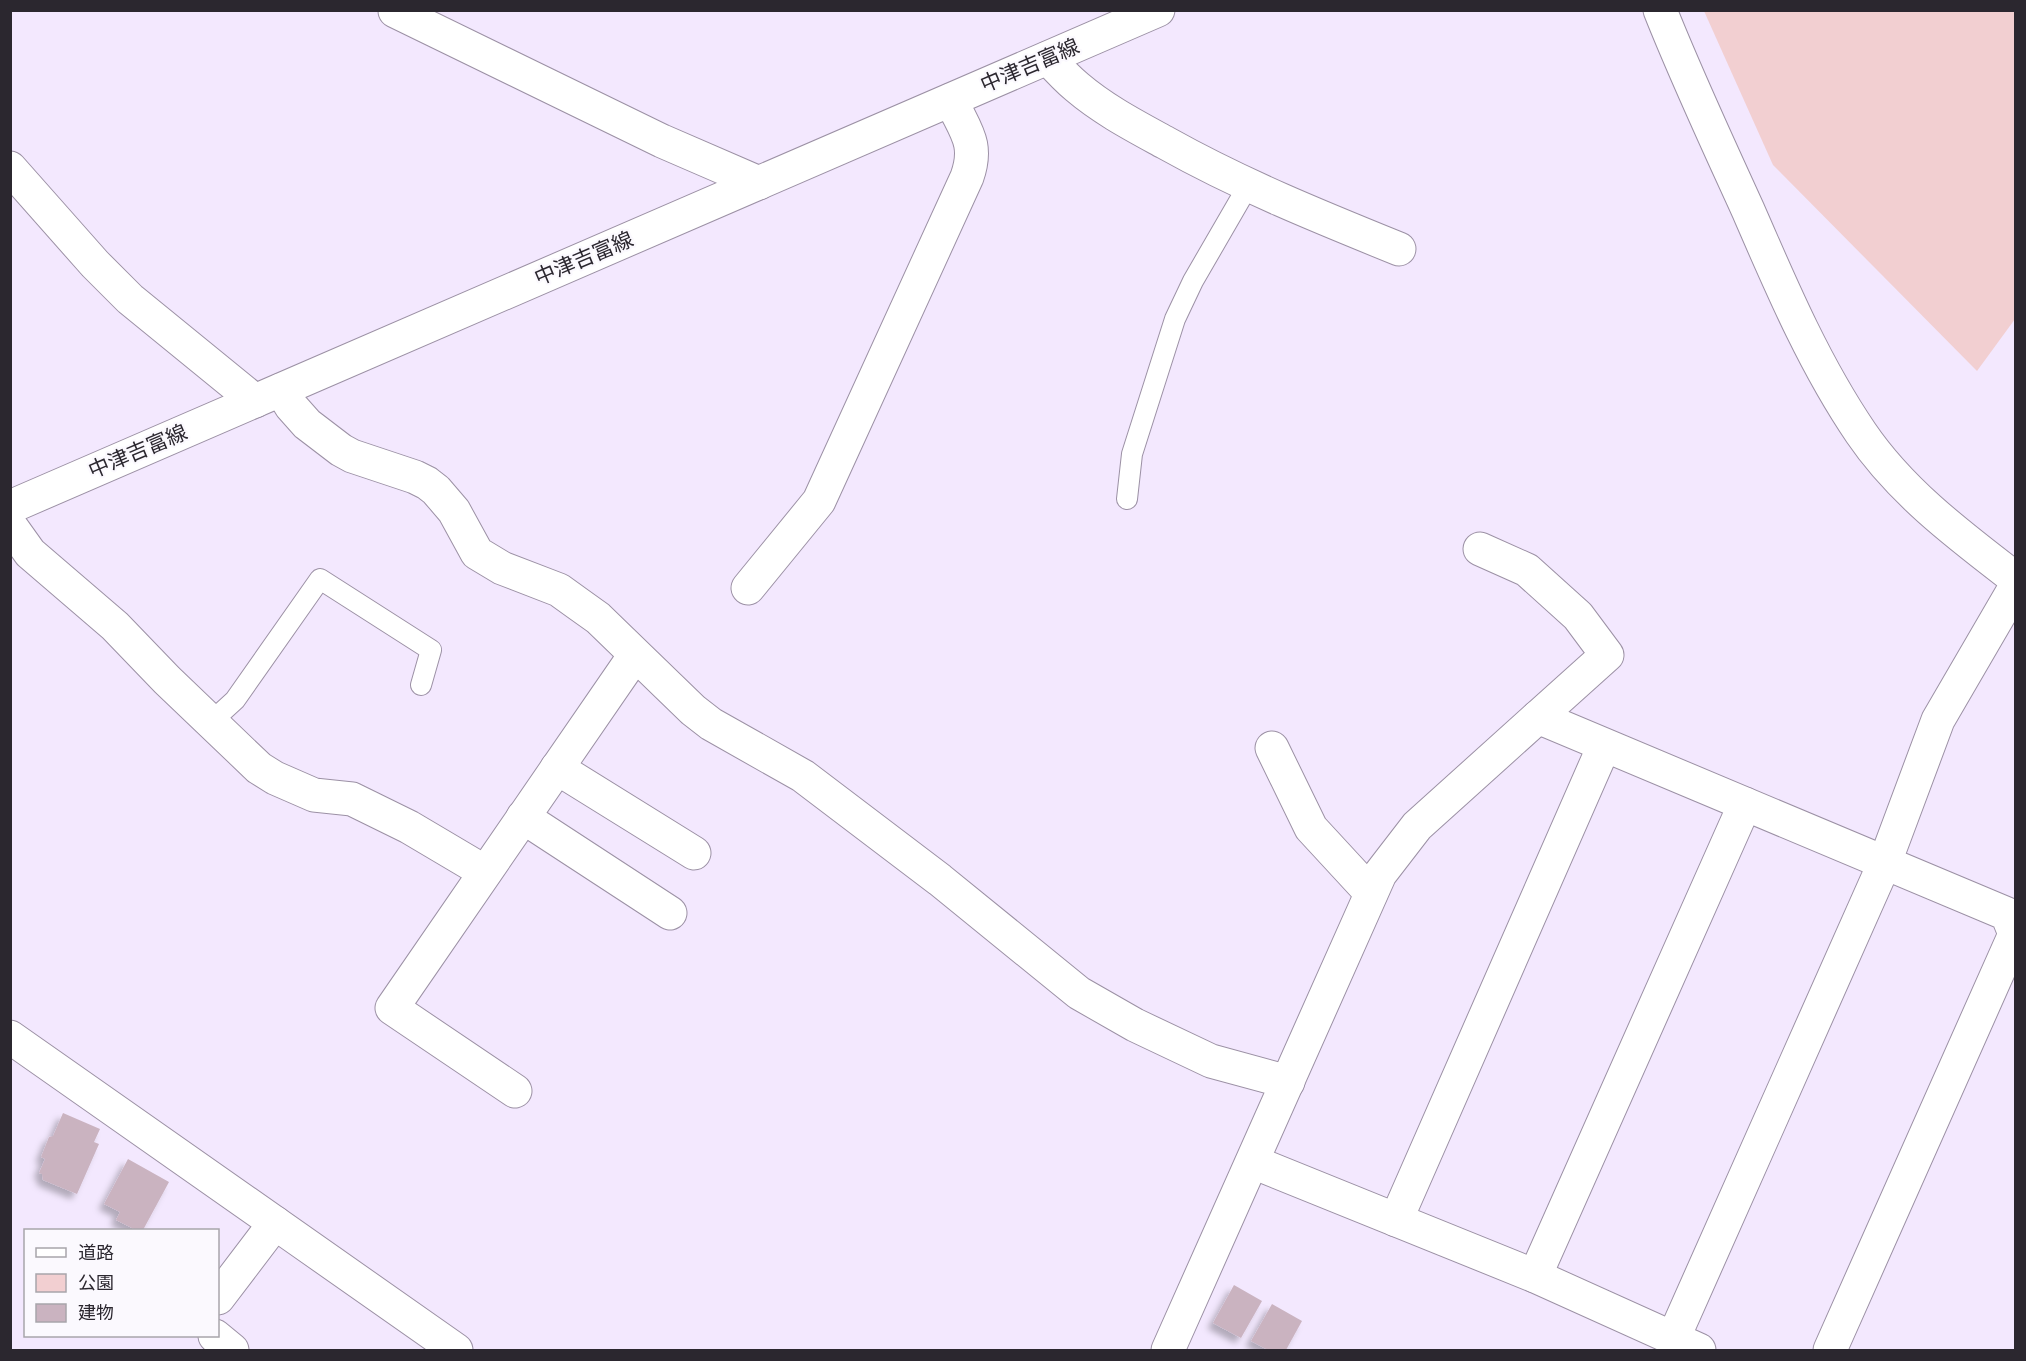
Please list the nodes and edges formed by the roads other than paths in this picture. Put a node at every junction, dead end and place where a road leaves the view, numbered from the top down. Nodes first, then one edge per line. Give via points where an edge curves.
1 (1158, 10) edge
2 (1660, 10) edge
3 (395, 11) edge
4 (1048, 58) junction
5 (951, 100) junction
6 (10, 168) edge
7 (759, 183) junction
8 (1248, 186) junction
9 (1399, 249) dead end
10 (268, 396) junction
11 (1127, 499) dead end
12 (10, 507) edge
13 (10, 525) edge
14 (1480, 549) dead end
15 (2016, 579) edge
16 (2016, 586) edge
17 (748, 588) dead end
18 (635, 655) junction
19 (421, 685) dead end
20 (1538, 717) junction
21 (211, 722) junction
22 (1604, 746) junction
23 (1272, 748) dead end
24 (557, 768) junction
25 (1745, 804) junction
26 (523, 818) junction
27 (694, 853) dead end
28 (1885, 862) junction
29 (485, 872) junction
30 (1371, 893) junction
31 (670, 913) dead end
32 (10, 1036) edge
33 (1288, 1082) junction
34 (515, 1091) dead end
35 (1253, 1162) junction
36 (1396, 1220) junction
37 (275, 1222) junction
38 (1535, 1276) junction
39 (219, 1297) edge
40 (217, 1337) edge
41 (1686, 1345) edge
42 (232, 1350) edge
43 (456, 1350) edge
44 (1168, 1350) edge
45 (1830, 1350) edge

1 - 4 street, 中津吉富線
2 - 15 street via 1824,376 1861,433 1894,474 1937,516
3 - 7 street via 662,141
4 - 5 street, 中津吉富線
4 - 8 street via 1076,86 1129,122
5 - 7 street, 中津吉富線
5 - 17 street via 973,147 967,177 822,494
6 - 10 street via 130,299
7 - 10 street, 中津吉富線
8 - 9 street
8 - 11 lane via 1175,319 1132,454
10 - 12 street, 中津吉富線
10 - 18 street via 291,406 341,450 427,483 454,511 477,553 502,568 559,590 598,618
13 - 21 street via 30,554 115,626
14 - 20 street via 1527,570 1578,616 1607,655
16 - 28 street via 1938,720
18 - 24 street
18 - 33 street via 711,724 803,776 1079,993 1211,1062
19 - 21 lane via 431,650 320,579 234,700
20 - 22 street
20 - 30 street via 1417,826 1380,874
21 - 29 street via 274,778 314,795 352,799
22 - 25 street
22 - 36 street
23 - 30 street via 1311,828
24 - 26 street
24 - 27 street
25 - 28 street
25 - 38 street
26 - 29 street
26 - 31 street
28 - 41 street
28 - 45 street via 2007,914 2015,934
29 - 34 street via 392,1008
30 - 33 street
32 - 37 street
33 - 35 street
35 - 36 street
35 - 44 street
36 - 38 street
37 - 39 street
37 - 43 street
38 - 41 street
40 - 42 street

